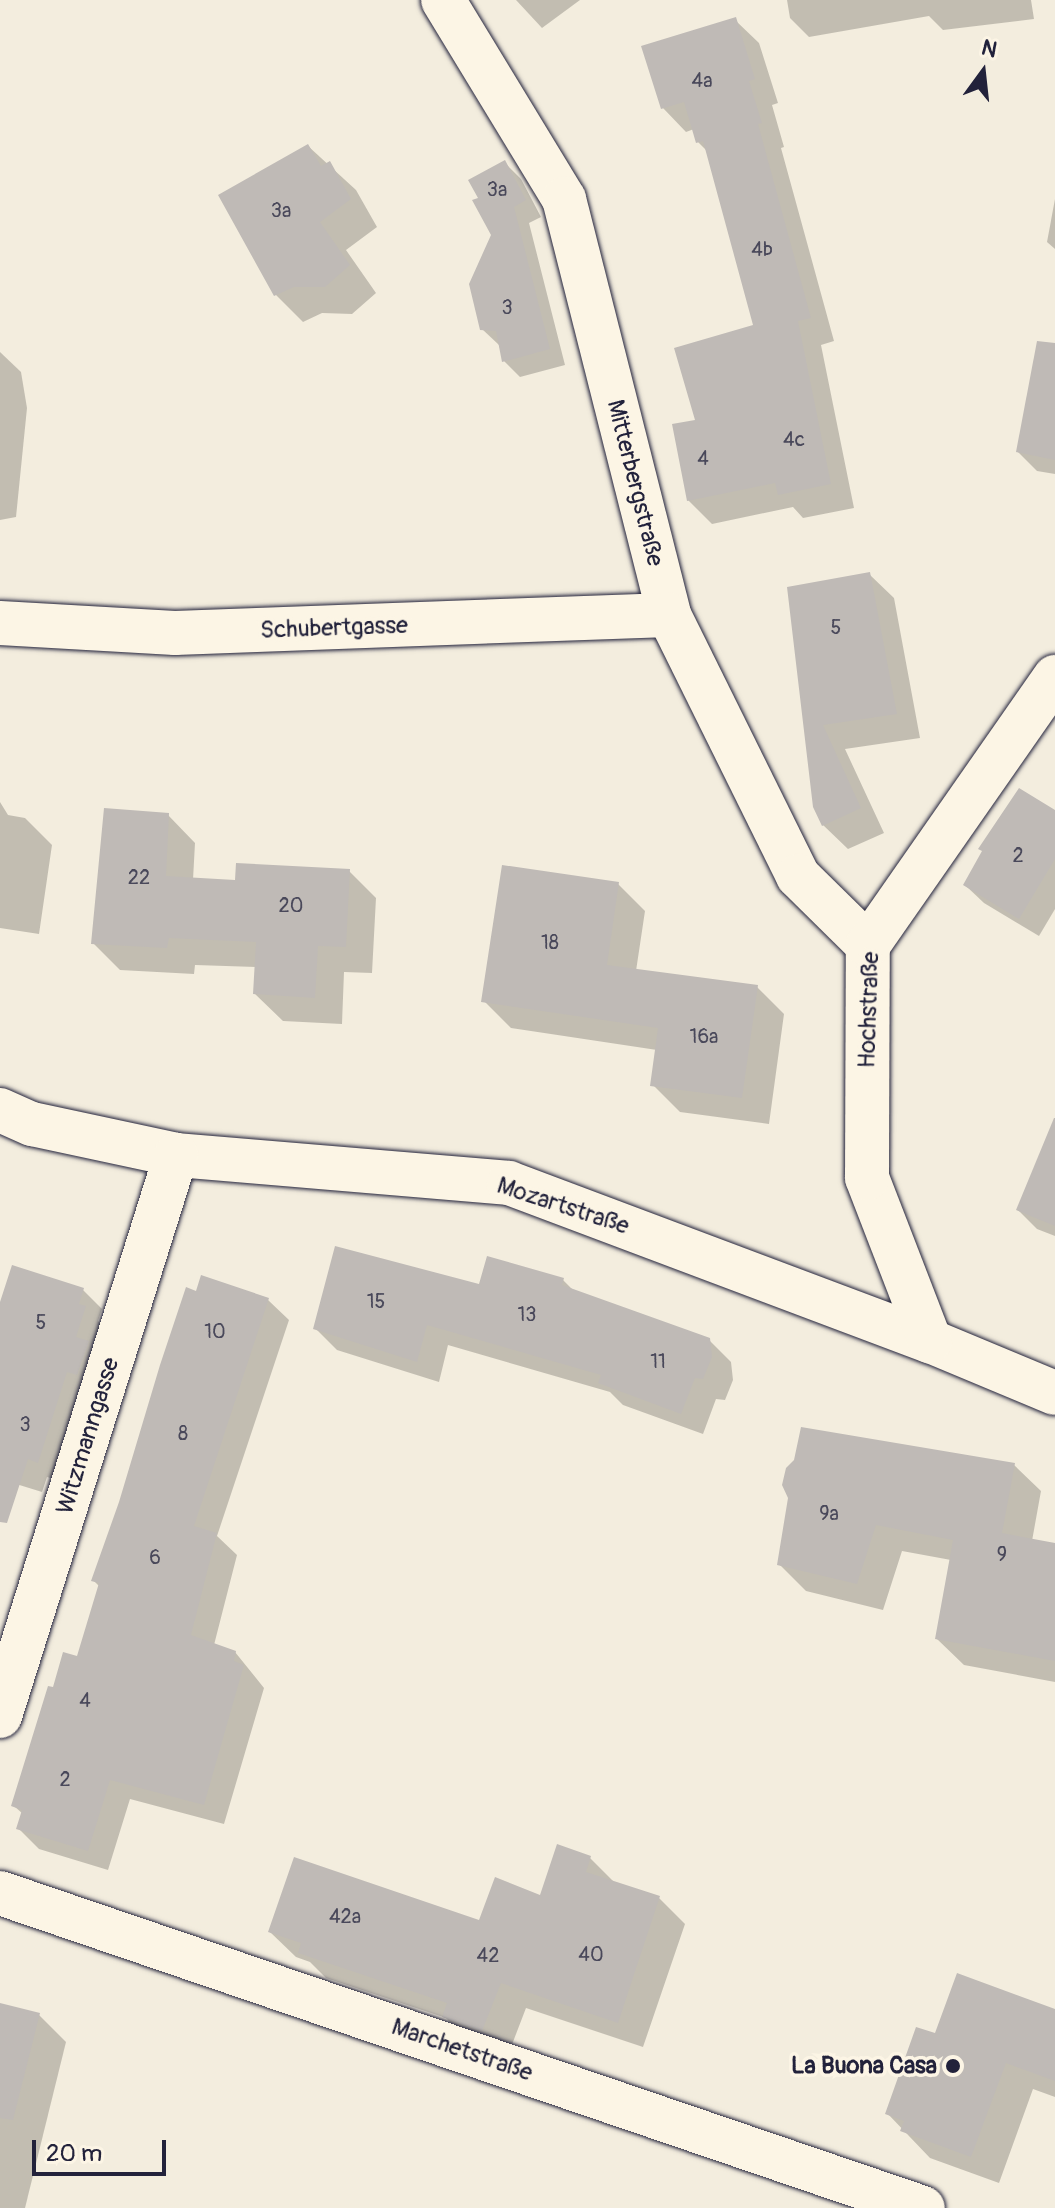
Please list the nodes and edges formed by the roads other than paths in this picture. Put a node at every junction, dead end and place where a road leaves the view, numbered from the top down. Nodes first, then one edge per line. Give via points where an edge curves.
1 (443, 0) edge
2 (669, 615) junction
3 (0, 623) edge
4 (1055, 677) edge
5 (868, 945) junction
6 (0, 1110) edge
7 (176, 1155) junction
8 (930, 1341) junction
9 (1055, 1393) edge
10 (0, 1716) edge
11 (0, 1893) edge
12 (923, 2208) edge

1 - 2 street, Mitterbergstraße via 564,199
2 - 3 street, Schubertgasse via 175,633
2 - 5 street, Mitterbergstraße via 798,876
4 - 5 street, Hochstraße
5 - 8 street, Hochstraße via 867,1178
6 - 7 street, Mozartstraße via 32,1124
7 - 8 street, Mozartstraße via 509,1183
7 - 10 street, Witzmanngasse
8 - 9 street, Mozartstraße
11 - 12 street, Marchetstraße

